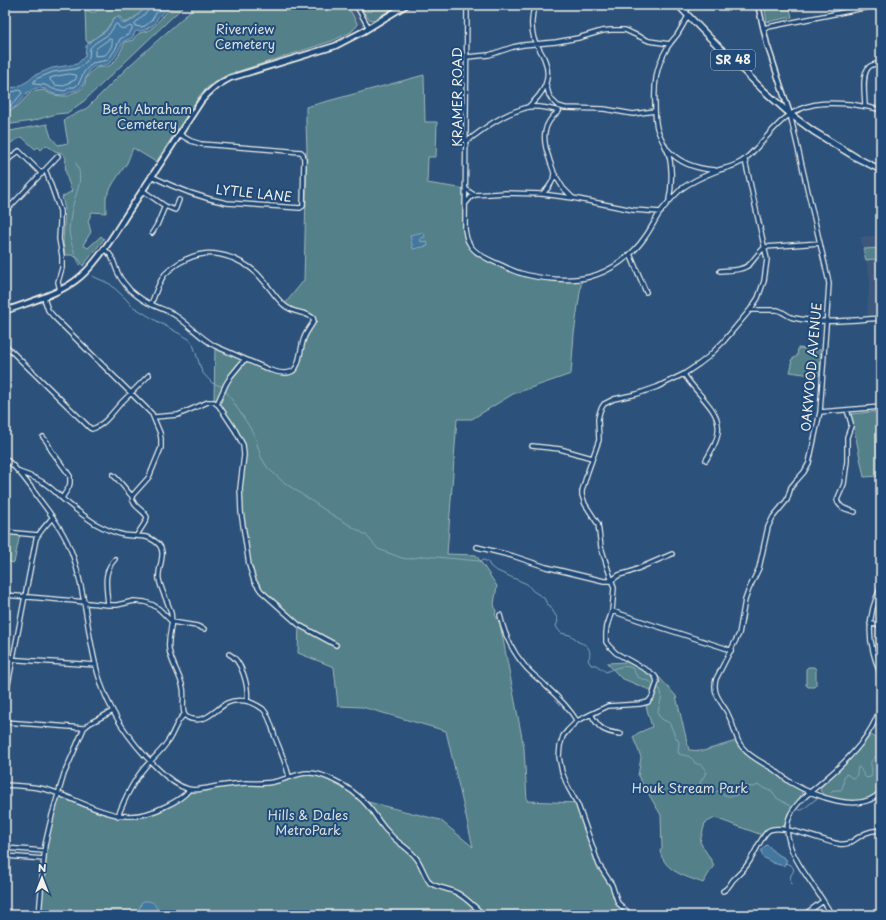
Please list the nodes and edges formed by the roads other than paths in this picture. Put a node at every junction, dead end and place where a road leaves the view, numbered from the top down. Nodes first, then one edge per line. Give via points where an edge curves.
1 (356, 5) edge
2 (406, 5) edge
3 (467, 5) edge
4 (535, 5) edge
5 (678, 5) edge
6 (689, 5) edge
7 (758, 5) edge
8 (879, 5) edge
9 (686, 15) junction
10 (369, 28) junction
11 (763, 28) junction
12 (536, 44) junction
13 (670, 44) junction
14 (467, 57) junction
15 (881, 63) edge
16 (546, 84) junction
17 (865, 106) junction
18 (528, 107) junction
19 (564, 108) junction
20 (881, 110) edge
21 (558, 111) junction
22 (655, 111) junction
23 (790, 114) junction
24 (179, 134) junction
25 (466, 142) junction
26 (667, 149) junction
27 (58, 156) dead end
28 (745, 160) junction
29 (5, 166) edge
30 (45, 170) junction
31 (719, 170) junction
32 (881, 170) edge
33 (554, 172) junction
34 (42, 174) junction
35 (151, 176) junction
36 (466, 189) junction
37 (142, 190) junction
38 (542, 194) junction
39 (477, 195) junction
40 (573, 198) junction
41 (179, 200) dead end
42 (669, 201) junction
43 (466, 203) junction
44 (165, 206) junction
45 (5, 212) edge
46 (661, 212) junction
47 (152, 233) dead end
48 (820, 243) junction
49 (765, 247) junction
50 (104, 249) junction
51 (630, 254) junction
52 (720, 271) dead end
53 (60, 290) junction
54 (646, 292) dead end
55 (44, 298) junction
56 (151, 304) junction
57 (5, 310) edge
58 (750, 310) junction
59 (881, 318) edge
60 (826, 321) junction
61 (5, 345) edge
62 (245, 359) junction
63 (149, 374) dead end
64 (684, 374) junction
65 (130, 393) junction
66 (217, 404) junction
67 (881, 407) edge
68 (847, 410) junction
69 (820, 412) junction
70 (154, 417) junction
71 (43, 437) dead end
72 (532, 446) dead end
73 (5, 458) edge
74 (592, 458) junction
75 (706, 460) dead end
76 (18, 471) junction
77 (113, 475) dead end
78 (132, 496) junction
79 (62, 498) junction
80 (855, 512) dead end
81 (53, 517) junction
82 (5, 532) edge
83 (38, 535) junction
84 (138, 535) junction
85 (477, 547) dead end
86 (672, 554) dead end
87 (115, 559) dead end
88 (612, 580) junction
89 (881, 587) edge
90 (5, 595) edge
91 (25, 596) junction
92 (85, 602) junction
93 (108, 605) junction
94 (612, 611) junction
95 (500, 615) dead end
96 (172, 622) junction
97 (870, 624) junction
98 (881, 625) edge
99 (204, 629) dead end
100 (336, 645) dead end
101 (731, 651) junction
102 (229, 654) dead end
103 (5, 659) edge
104 (12, 659) junction
105 (96, 665) junction
106 (881, 678) edge
107 (5, 700) edge
108 (247, 701) junction
109 (881, 703) edge
110 (113, 711) junction
111 (184, 714) junction
112 (591, 714) junction
113 (577, 721) junction
114 (5, 722) edge
115 (84, 728) junction
116 (621, 734) dead end
117 (150, 761) junction
118 (289, 777) junction
119 (5, 785) edge
120 (189, 790) junction
121 (881, 791) edge
122 (810, 792) junction
123 (58, 794) junction
124 (118, 816) junction
125 (787, 830) junction
126 (881, 831) edge
127 (5, 848) edge
128 (44, 851) junction
129 (5, 856) edge
130 (44, 859) junction
131 (723, 891) dead end
132 (823, 901) junction
133 (39, 913) edge
134 (25, 915) edge
135 (484, 915) edge
136 (631, 915) edge
137 (804, 915) edge
138 (832, 915) edge

1 - 10 street
2 - 10 main road
3 - 14 street, KRAMER ROAD
4 - 12 street via 532,24
5 - 9 main road, SR 48
6 - 9 street
7 - 11 street, OAKWOOD AVENUE
8 - 11 street
9 - 13 street
9 - 23 main road, SR 48
10 - 24 main road via 329,48 230,78 206,94
11 - 23 street, OAKWOOD AVENUE
12 - 13 street via 617,30 630,32 649,41
12 - 14 street via 513,47 490,55
12 - 16 street via 547,66
13 - 22 street via 656,74
14 - 25 street, KRAMER ROAD
15 - 17 street via 871,66 865,73
16 - 18 street via 538,98
16 - 19 street via 550,98
17 - 20 street
17 - 23 street via 816,103
18 - 21 street
18 - 25 street via 492,122
19 - 21 street
19 - 22 street via 604,109 633,114
21 - 33 street via 550,120 544,134 548,158
22 - 26 street via 657,128
23 - 28 street
23 - 32 main road, SR 48 via 813,131
23 - 48 street, OAKWOOD AVENUE
24 - 35 main road
24 - 35 street, LYTLE LANE via 201,144 300,152 304,159 303,206 300,208 222,202
25 - 36 street, KRAMER ROAD
26 - 31 street via 685,163
26 - 42 street via 671,176
27 - 30 street
28 - 31 street
28 - 49 street
29 - 34 street via 9,159 19,152
30 - 34 street
30 - 53 street via 60,211
31 - 42 street via 690,183
33 - 38 street via 552,181
33 - 40 street via 563,188
34 - 45 street
35 - 37 main road
36 - 39 street
36 - 43 street, KRAMER ROAD
37 - 44 street
37 - 50 main road
38 - 39 street
38 - 40 street
39 - 43 street
40 - 46 street via 620,208
41 - 44 street via 174,210
42 - 46 street
43 - 51 street, KRAMER ROAD via 465,229 469,245 487,258 520,273 566,279 588,277 604,272
44 - 47 street
46 - 51 street
48 - 49 street
48 - 60 street, OAKWOOD AVENUE via 828,278
49 - 52 street via 746,267
49 - 58 street via 764,282
50 - 53 main road via 84,274
50 - 56 street via 112,256 119,275 129,289
51 - 54 street
53 - 55 main road
55 - 57 main road
55 - 65 street via 48,310 54,317
56 - 62 street via 173,314 211,344
56 - 62 street via 162,280 170,270 192,256 212,254 247,265 259,275 284,305 295,312 308,314 314,321 304,339 298,364 292,372 279,373
58 - 60 street via 777,310 793,318
58 - 64 street via 717,348
59 - 60 street
60 - 69 street, OAKWOOD AVENUE
61 - 65 street via 90,428 100,425
62 - 66 street via 226,384
63 - 65 street
64 - 74 street via 638,394 604,404 599,415 598,444
64 - 75 street via 711,408 717,420 718,434
65 - 70 street
66 - 70 street via 210,402 178,415
66 - 100 street via 243,445 241,512 248,565 254,581 261,591 299,625
67 - 68 street
68 - 69 street
68 - 80 street via 851,426 847,437 844,484 837,500 842,508
69 - 101 street, OAKWOOD AVENUE via 809,463 791,487 787,500 768,527 759,568 745,600 739,634
70 - 78 street via 162,439 161,448 149,477
71 - 79 street via 71,479
72 - 74 street via 560,449
73 - 76 street
74 - 88 street via 582,495 598,524
76 - 79 street via 43,482
76 - 81 street
77 - 78 street
78 - 84 street via 135,505 147,517
79 - 84 street via 106,530 123,535
81 - 83 street
81 - 92 street via 68,543
82 - 83 street
83 - 91 street
84 - 96 street via 152,539 160,546 162,556 159,579
85 - 88 street via 598,580
86 - 88 street
87 - 93 street via 106,575
88 - 94 street
89 - 97 street
90 - 91 street
91 - 92 street
91 - 104 street
92 - 93 street
92 - 105 street
93 - 96 street via 145,602 159,609
94 - 101 street
94 - 112 street via 606,633 609,646 619,655 650,672 656,677 657,682 647,702 608,706
95 - 113 street via 506,634 520,660
96 - 99 street
96 - 111 street via 168,639 169,651 183,689
97 - 98 street
97 - 106 street via 872,650
101 - 122 street, OAKWOOD AVENUE via 716,679 715,690 739,744 758,761
102 - 108 street via 233,656 244,675
103 - 104 street
104 - 105 street
104 - 107 street
105 - 110 street
108 - 111 street via 230,702 201,720 194,720
108 - 118 street via 262,708 266,713
109 - 122 street via 875,722 865,738
110 - 115 street
110 - 117 street via 128,736
111 - 117 street via 168,742
112 - 113 street
112 - 116 street via 604,730
113 - 136 street via 565,734 560,746 561,766 599,865 612,885 618,903
114 - 115 street
115 - 123 street
117 - 120 street via 167,777
117 - 124 street via 132,785
118 - 120 street via 270,782
118 - 135 street via 301,773 314,773 335,780 350,790 364,801 389,834 415,856 430,883 455,892
119 - 123 street via 46,789
120 - 124 street via 182,797 155,812 137,816
121 - 122 street, OAKWOOD AVENUE via 874,798 862,802 839,801
122 - 125 street via 793,811
123 - 124 street
123 - 128 street
125 - 126 street via 844,844 866,833
125 - 131 street via 769,830 749,863
125 - 132 street via 789,843 798,863
127 - 128 street
128 - 130 street
129 - 130 street
130 - 133 street
132 - 137 street
132 - 138 street
133 - 134 street

